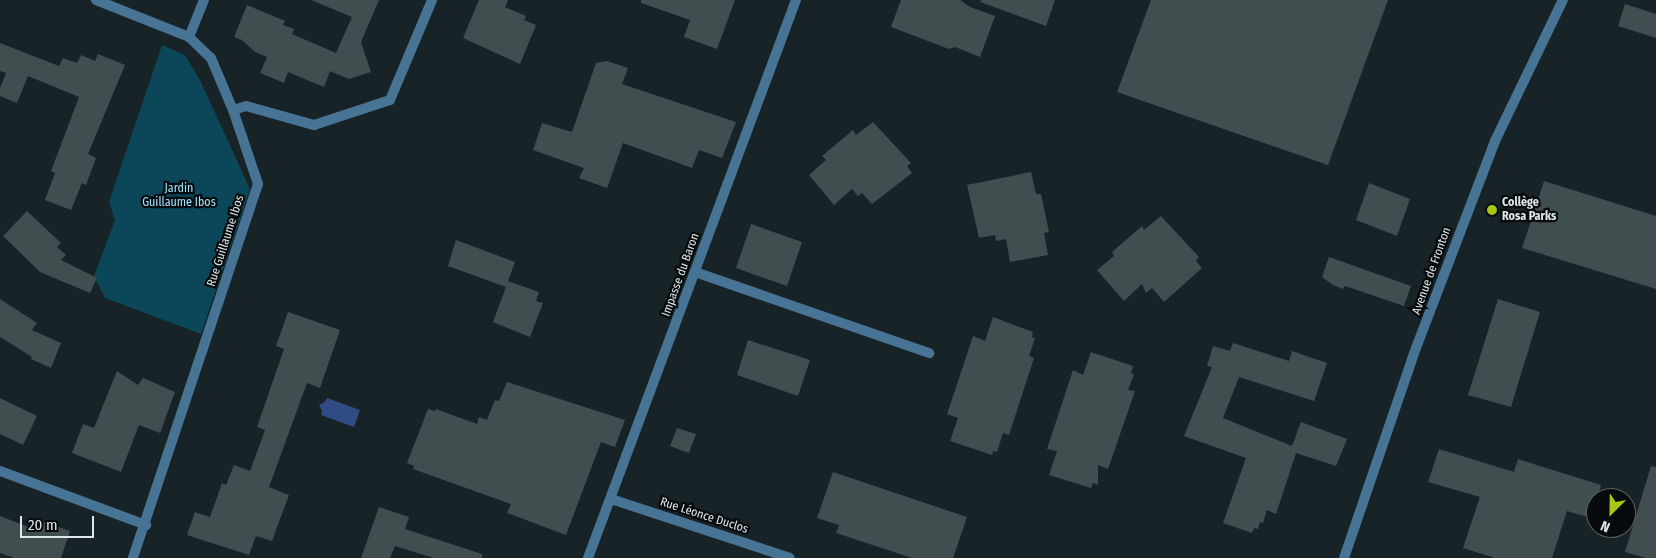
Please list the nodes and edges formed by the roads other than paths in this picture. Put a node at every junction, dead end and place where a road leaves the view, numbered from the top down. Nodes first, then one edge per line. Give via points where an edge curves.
1 (96, 0) edge
2 (204, 0) edge
3 (432, 0) edge
4 (796, 0) edge
5 (1563, 0) edge
6 (188, 37) junction
7 (232, 110) junction
8 (695, 272) junction
9 (929, 353) dead end
10 (0, 471) edge
11 (611, 499) junction
12 (146, 526) junction
13 (133, 558) edge
14 (588, 558) edge
15 (790, 558) edge
16 (1344, 558) edge

1 - 6 street, Rue Guillaume Ibos
2 - 6 street
3 - 7 street via 390,100 314,125 246,106
4 - 8 street, Impasse du Baron
5 - 16 street, Avenue de Fronton via 1495,140 1416,348
6 - 7 street, Rue Guillaume Ibos via 211,58
7 - 12 street, Rue Guillaume Ibos via 258,184
8 - 9 street
8 - 11 street, Impasse du Baron
10 - 12 street
11 - 14 street, Impasse du Baron
11 - 15 street, Rue Léonce Duclos
12 - 13 street, Rue Guillaume Ibos

